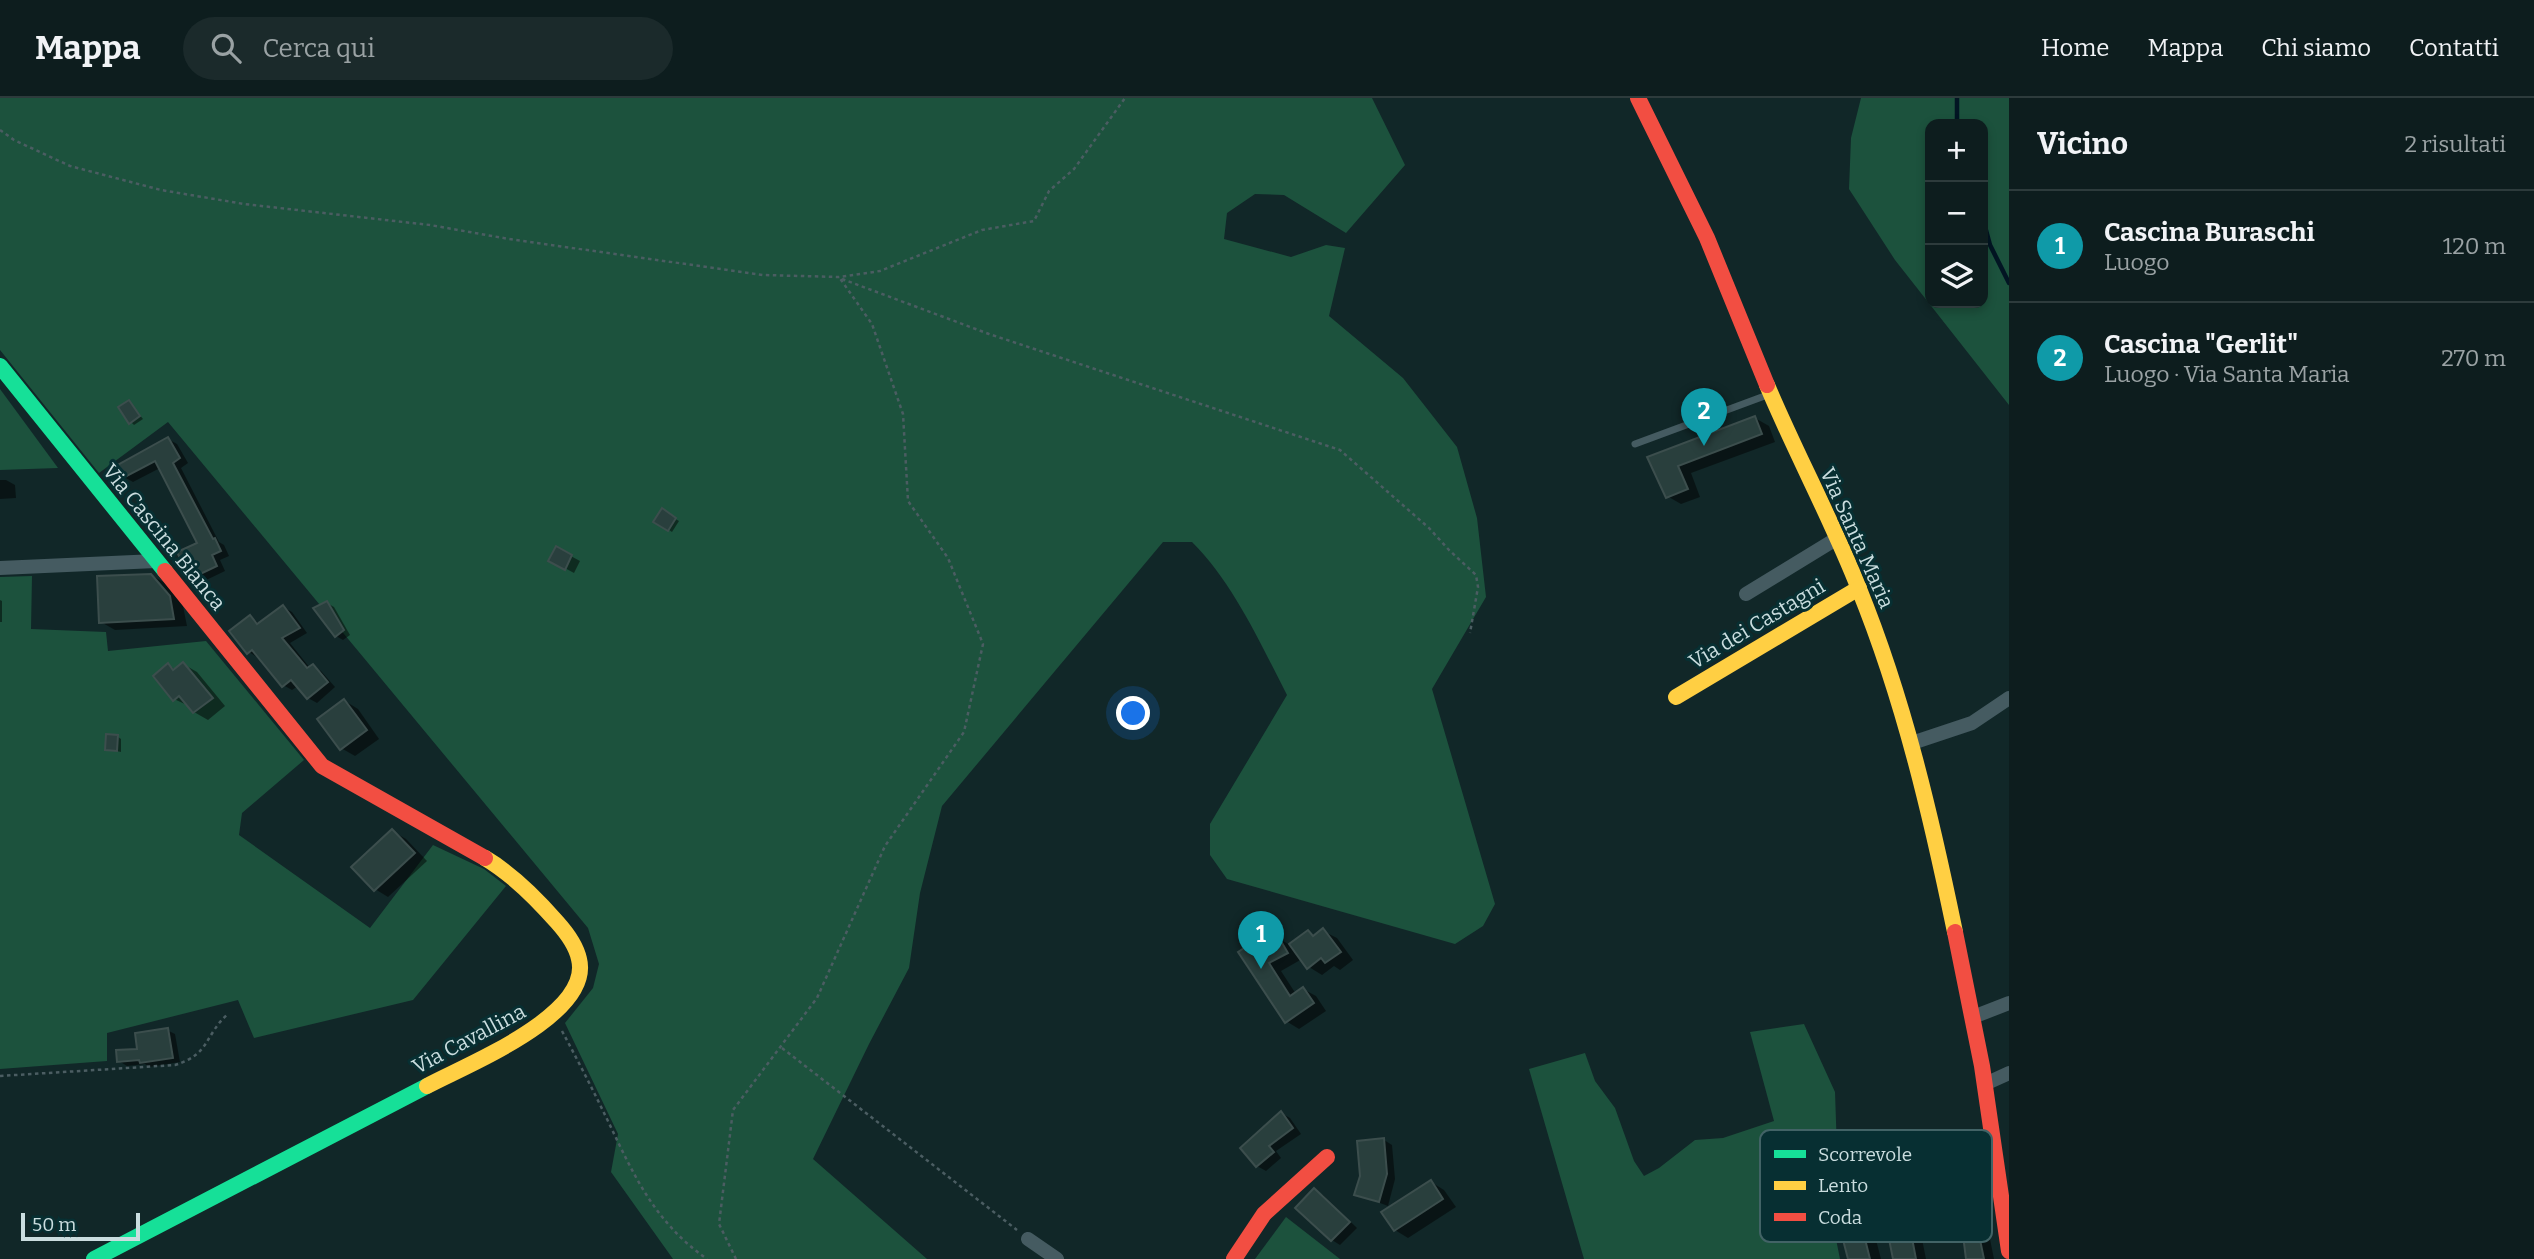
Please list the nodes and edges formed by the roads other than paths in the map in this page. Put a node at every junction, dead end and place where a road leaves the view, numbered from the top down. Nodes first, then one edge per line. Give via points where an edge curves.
1 (1638, 98) edge
2 (0, 366) edge
3 (1770, 394) junction
4 (1635, 444) dead end
5 (1836, 539) junction
6 (156, 561) junction
7 (0, 568) edge
8 (1859, 588) junction
9 (1746, 594) dead end
10 (1676, 696) dead end
11 (2009, 698) edge
12 (296, 734) joint
13 (1912, 743) junction
14 (2009, 1003) edge
15 (1973, 1017) junction
16 (2009, 1073) edge
17 (1985, 1084) junction
18 (1992, 1130) edge
19 (1992, 1133) edge
20 (1327, 1157) dead end
21 (1028, 1239) road end
22 (2009, 1251) edge
23 (94, 1259) edge
24 (1057, 1259) edge
25 (1234, 1259) edge

1 - 3 street, Via Santa Maria via 1707,238
2 - 6 street, Via Cascina Bianca
3 - 4 lane
3 - 5 street, Via Santa Maria
5 - 8 street, Via Santa Maria
5 - 9 street, Via dei Castagni
6 - 7 street
6 - 12 street, Via Cascina Bianca
8 - 10 street, Via dei Castagni
8 - 13 street, Via Santa Maria
11 - 13 street via 1972,723
12 - 23 street, Via Cavallina via 322,766 496,864 563,929 580,971 570,993 539,1027
13 - 15 street, Via Santa Maria
14 - 15 street
15 - 17 street, Via Santa Maria
16 - 17 street
17 - 18 street, Via Santa Maria
19 - 22 street, Via Santa Maria
20 - 25 street via 1264,1214
21 - 24 street

